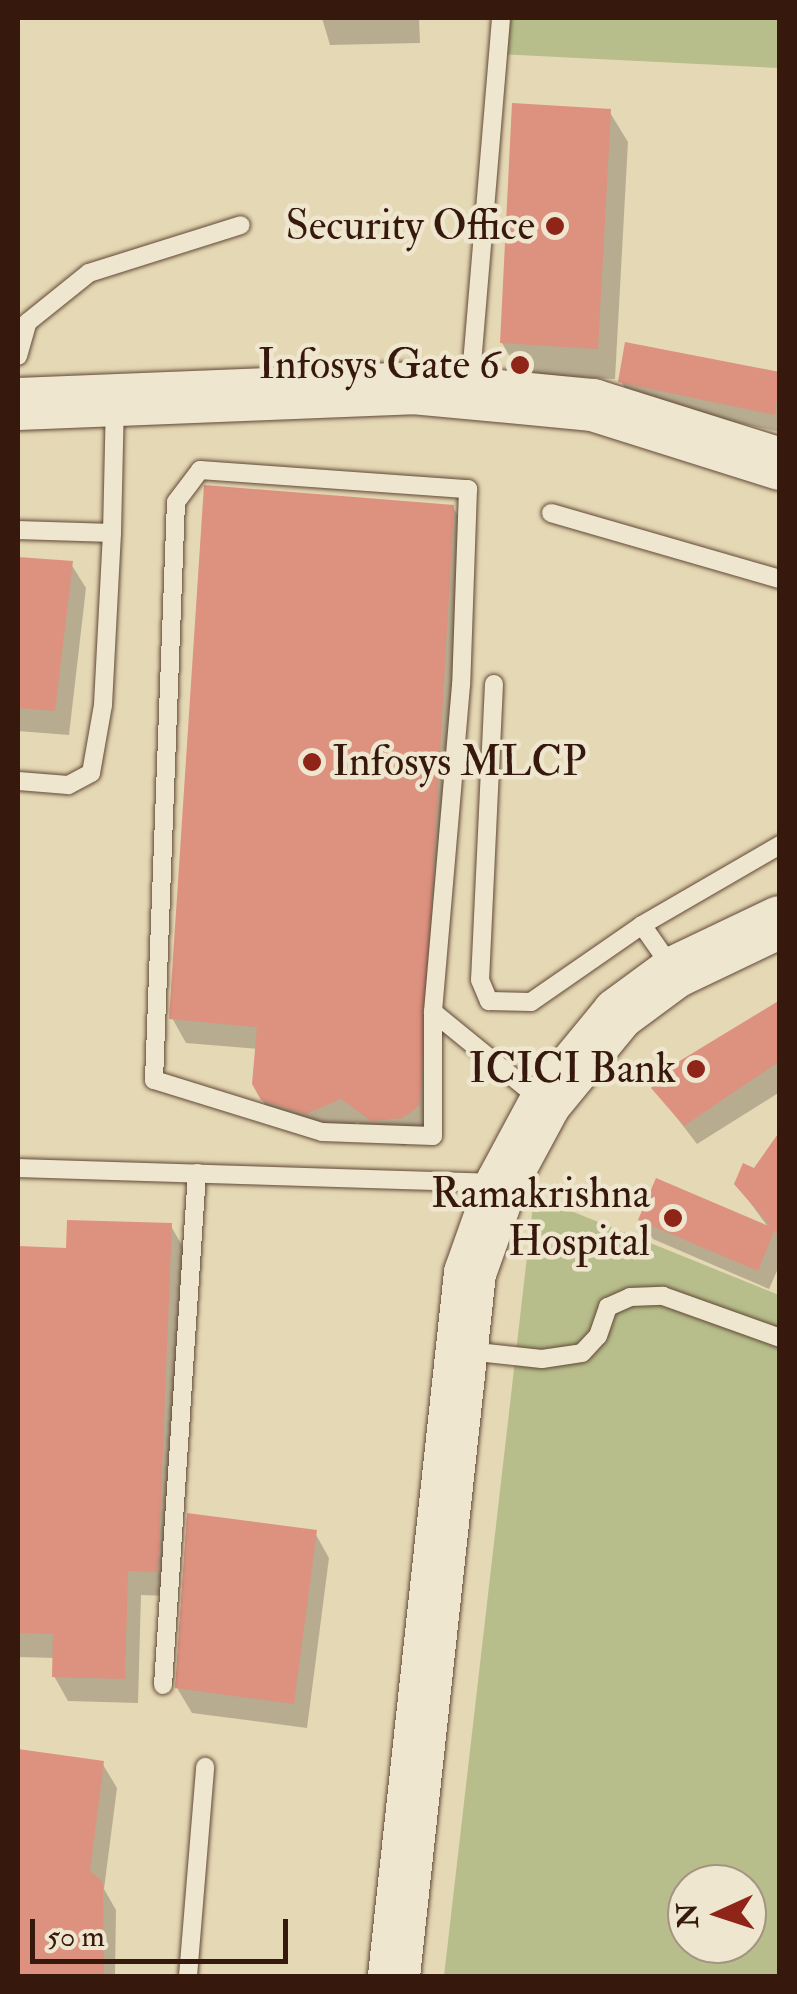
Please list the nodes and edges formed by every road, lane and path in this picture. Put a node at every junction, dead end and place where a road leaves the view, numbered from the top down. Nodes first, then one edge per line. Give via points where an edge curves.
1 (501, 18) edge
2 (241, 225) dead end
3 (18, 356) edge
4 (470, 394) junction
5 (115, 400) junction
6 (18, 404) edge
7 (780, 464) edge
8 (551, 513) dead end
9 (18, 530) edge
10 (112, 533) junction
11 (780, 579) edge
12 (494, 684) dead end
13 (18, 781) edge
14 (780, 845) edge
15 (780, 922) edge
16 (642, 926) junction
17 (675, 972) junction
18 (433, 1012) junction
19 (545, 1103) junction
20 (18, 1168) edge
21 (197, 1173) junction
22 (502, 1183) junction
23 (780, 1338) edge
24 (463, 1350) junction
25 (162, 1685) dead end
26 (205, 1767) dead end
27 (188, 1976) edge
28 (394, 1976) edge

1 - 4 lane
2 - 3 lane via 89,272 28,322
4 - 5 street via 413,388
4 - 7 street via 593,404
5 - 6 street
5 - 10 lane
8 - 11 lane
9 - 10 lane
10 - 13 lane via 103,705 91,773 68,784
12 - 16 lane via 480,980 489,1001 531,1002
14 - 16 lane
15 - 17 street
16 - 17 lane
17 - 19 street via 618,1014
18 - 18 lane via 461,685 468,489 200,470 176,502 154,1080 322,1132 433,1136
18 - 19 lane
19 - 22 street
20 - 21 lane
21 - 22 lane
21 - 25 lane
22 - 24 street via 470,1273
23 - 24 lane via 663,1296 630,1297 608,1307 598,1336 582,1353 542,1359
24 - 28 street
26 - 27 lane

